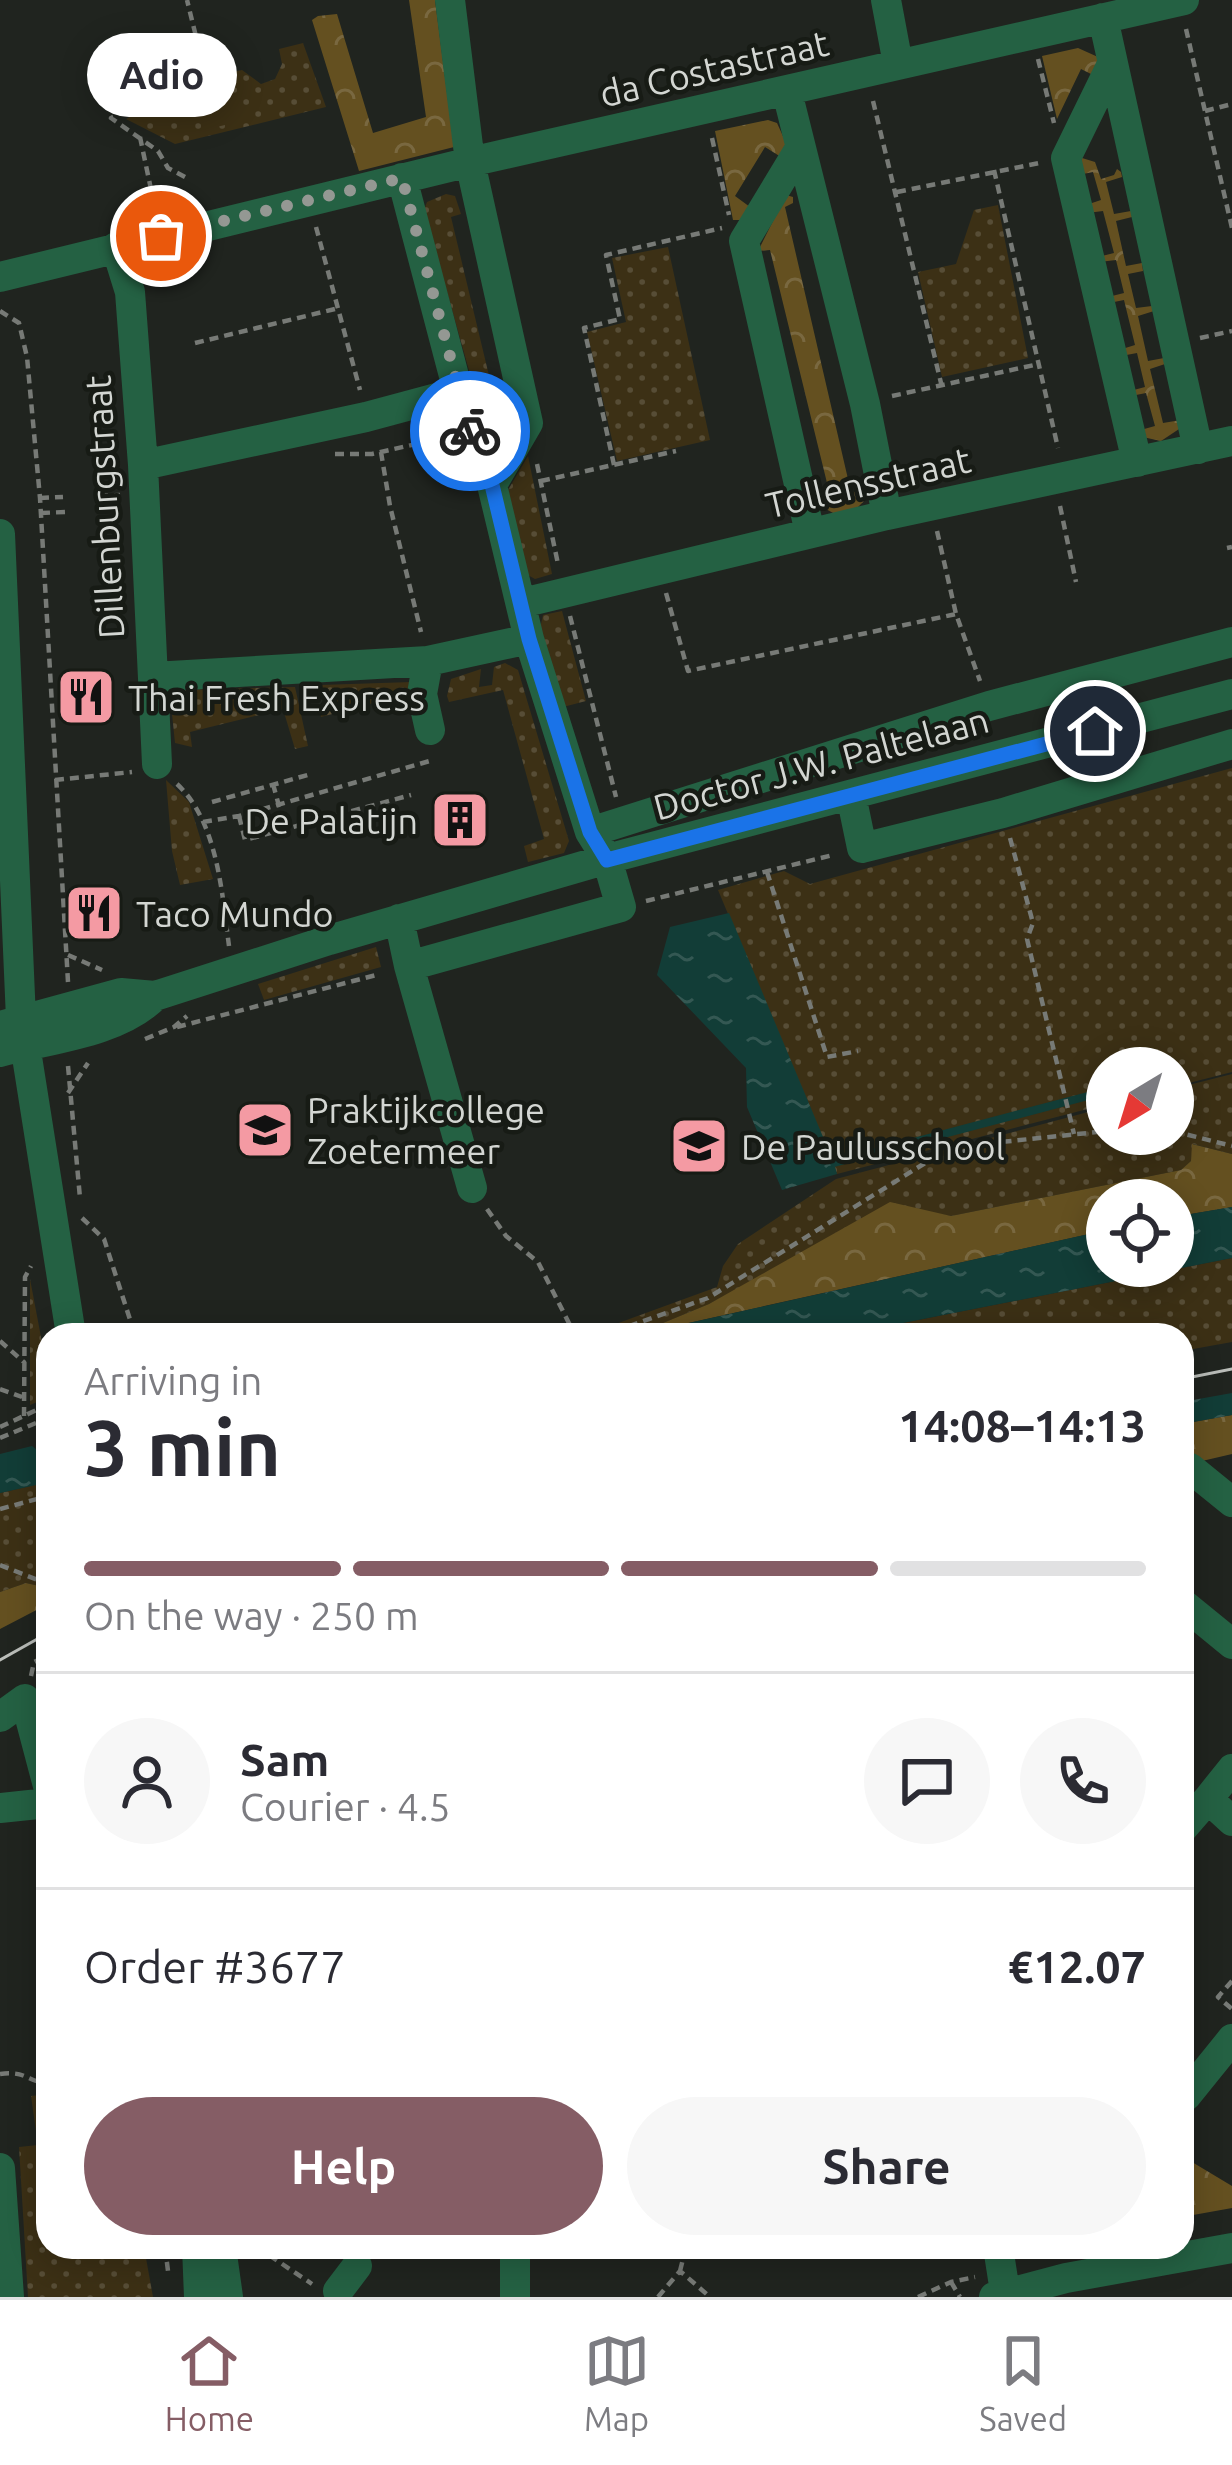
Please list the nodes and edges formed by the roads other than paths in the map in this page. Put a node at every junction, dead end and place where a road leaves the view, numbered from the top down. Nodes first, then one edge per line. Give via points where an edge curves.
1 (450, 0) edge
2 (886, 0) edge
3 (1182, 1) edge
4 (1140, 4) edge
5 (1103, 17) junction
6 (898, 64) junction
7 (1112, 64) junction
8 (787, 92) junction
9 (799, 150) junction
10 (470, 162) junction
11 (402, 178) junction
12 (116, 247) junction
13 (0, 278) edge
14 (459, 392) junction
15 (1232, 441) edge
16 (1198, 449) junction
17 (1137, 462) junction
18 (143, 465) junction
19 (492, 485) junction
20 (887, 515) junction
21 (810, 533) junction
22 (0, 534) edge
23 (523, 603) junction
24 (529, 639) junction
25 (1232, 642) edge
26 (3, 648) edge
27 (428, 661) junction
28 (153, 677) junction
29 (1232, 694) edge
30 (1232, 744) edge
31 (432, 745) road end
32 (157, 764) road end
33 (851, 795) junction
34 (6, 830) edge
35 (590, 832) junction
36 (618, 857) junction
37 (399, 919) junction
38 (409, 966) junction
39 (155, 996) junction
40 (12, 1035) edge
41 (472, 1188) road end
42 (69, 1323) edge
43 (1194, 1471) edge
44 (1232, 1502) edge
45 (1194, 1613) edge
46 (1232, 1644) edge
47 (0, 1717) edge
48 (36, 1741) edge
49 (1232, 1769) edge
50 (1208, 1799) junction
51 (36, 1804) edge
52 (0, 1808) edge
53 (1194, 1815) edge
54 (1232, 1821) edge
55 (1232, 2039) edge
56 (1194, 2086) edge
57 (0, 2168) edge
58 (1232, 2248) edge
59 (1194, 2256) edge
60 (197, 2259) edge
61 (223, 2259) edge
62 (515, 2259) edge
63 (998, 2259) edge
64 (1176, 2259) edge
65 (999, 2294) edge
66 (9, 2297) edge
67 (199, 2297) edge
68 (228, 2297) edge
69 (515, 2297) edge

1 - 10 street
2 - 6 street
3 - 4 street, da Costastraat
4 - 5 street, da Costastraat
5 - 6 street, da Costastraat
5 - 7 street
6 - 8 street, da Costastraat
7 - 16 street
7 - 17 street via 1066,158
8 - 9 street
8 - 10 street, da Costastraat
9 - 20 street
9 - 21 street via 744,241
10 - 11 street, da Costastraat
10 - 19 street via 528,423
11 - 12 street, da Costastraat
11 - 14 street
12 - 13 street, da Costastraat
12 - 18 street, Dillenburgstraat via 130,292
14 - 18 street
14 - 19 street
15 - 16 street, Tollensstraat
16 - 17 street, Tollensstraat
17 - 20 street, Tollensstraat
18 - 28 street, Dillenburgstraat
19 - 23 street
20 - 21 street, Tollensstraat
21 - 23 street, Tollensstraat
22 - 26 street
23 - 24 street
24 - 27 street
24 - 35 street
25 - 35 street, Doctor J.W. Paltelaan via 989,706
26 - 34 street
27 - 28 street
27 - 31 street via 422,694
28 - 32 street, Dillenburgstraat
29 - 33 street, Doctor J.W. Paltelaan
30 - 33 street via 862,848
33 - 36 street, Doctor J.W. Paltelaan
34 - 40 street
35 - 36 street
36 - 37 street, Doctor J.W. Paltelaan
36 - 38 street via 621,908
37 - 38 street
37 - 39 street, Doctor J.W. Paltelaan
38 - 41 street
39 - 40 street, Doctor J.W. Paltelaan via 122,993
39 - 40 street, Doctor J.W. Paltelaan via 111,1022
40 - 42 street
43 - 44 street
45 - 46 street
47 - 48 street via 25,1699
49 - 50 street
50 - 53 street
50 - 54 street
51 - 52 street
55 - 56 street
57 - 66 street
58 - 59 street
60 - 67 street
61 - 68 street
62 - 69 street
63 - 65 street
64 - 65 street

